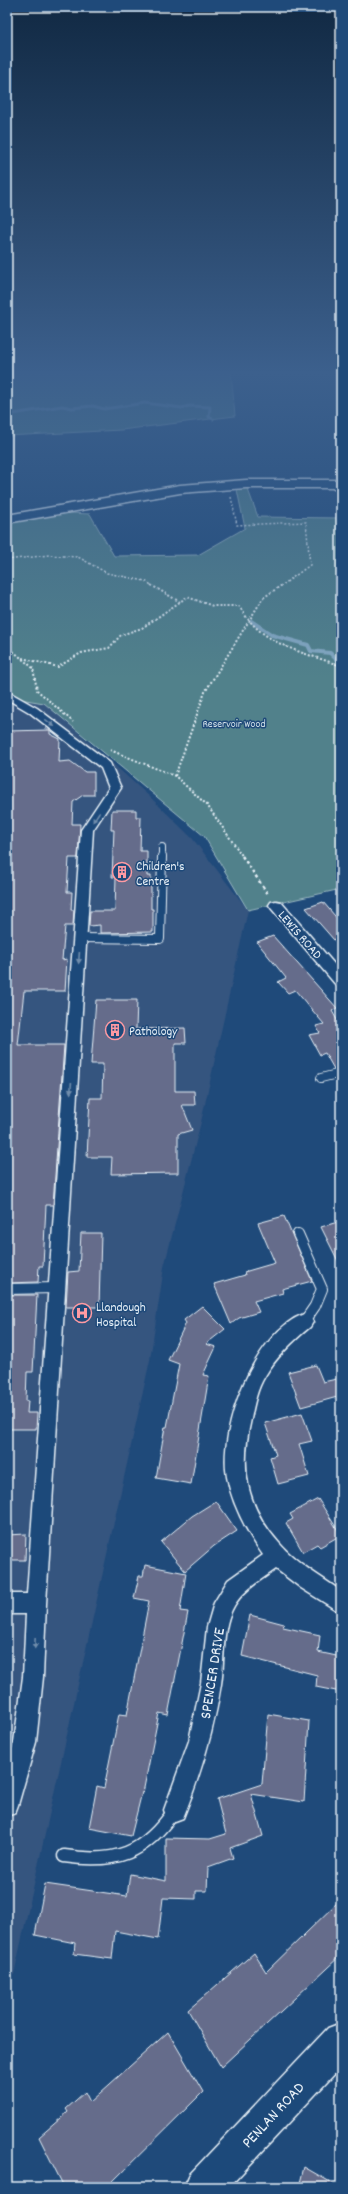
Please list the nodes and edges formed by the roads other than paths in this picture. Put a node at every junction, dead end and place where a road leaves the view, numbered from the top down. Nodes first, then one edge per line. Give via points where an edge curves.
1 (341, 484) edge
2 (7, 519) edge
3 (11, 701) edge
4 (162, 847) dead end
5 (276, 905) road end
6 (80, 938) junction
7 (341, 980) edge
8 (341, 1073) edge
9 (321, 1078) dead end
10 (298, 1234) dead end
11 (56, 1288) junction
12 (7, 1289) edge
13 (304, 1322) joint
14 (277, 1556) junction
15 (341, 1603) edge
16 (7, 1604) edge
17 (36, 1604) junction
18 (7, 1806) edge
19 (174, 1810) joint
20 (64, 1856) dead end
21 (341, 2041) edge
22 (204, 2187) edge

1 - 2 street via 180,489
3 -> 6 street via 33,710 106,766 115,788 87,830
4 - 6 lane via 160,939
5 - 7 street, LEWIS ROAD
6 -> 11 street
8 - 9 lane
10 - 13 lane via 322,1289
11 - 12 lane
11 - 17 street
13 - 14 street via 286,1336 254,1379 235,1455 236,1476 242,1497 250,1516
14 - 15 street
14 - 19 street, SPENCER DRIVE via 235,1587 224,1603 217,1626 211,1684 200,1741
16 - 17 street
17 -> 18 street via 33,1677 25,1742
19 - 20 lane via 149,1841 128,1852 108,1858 86,1860
21 - 22 street, PENLAN ROAD

